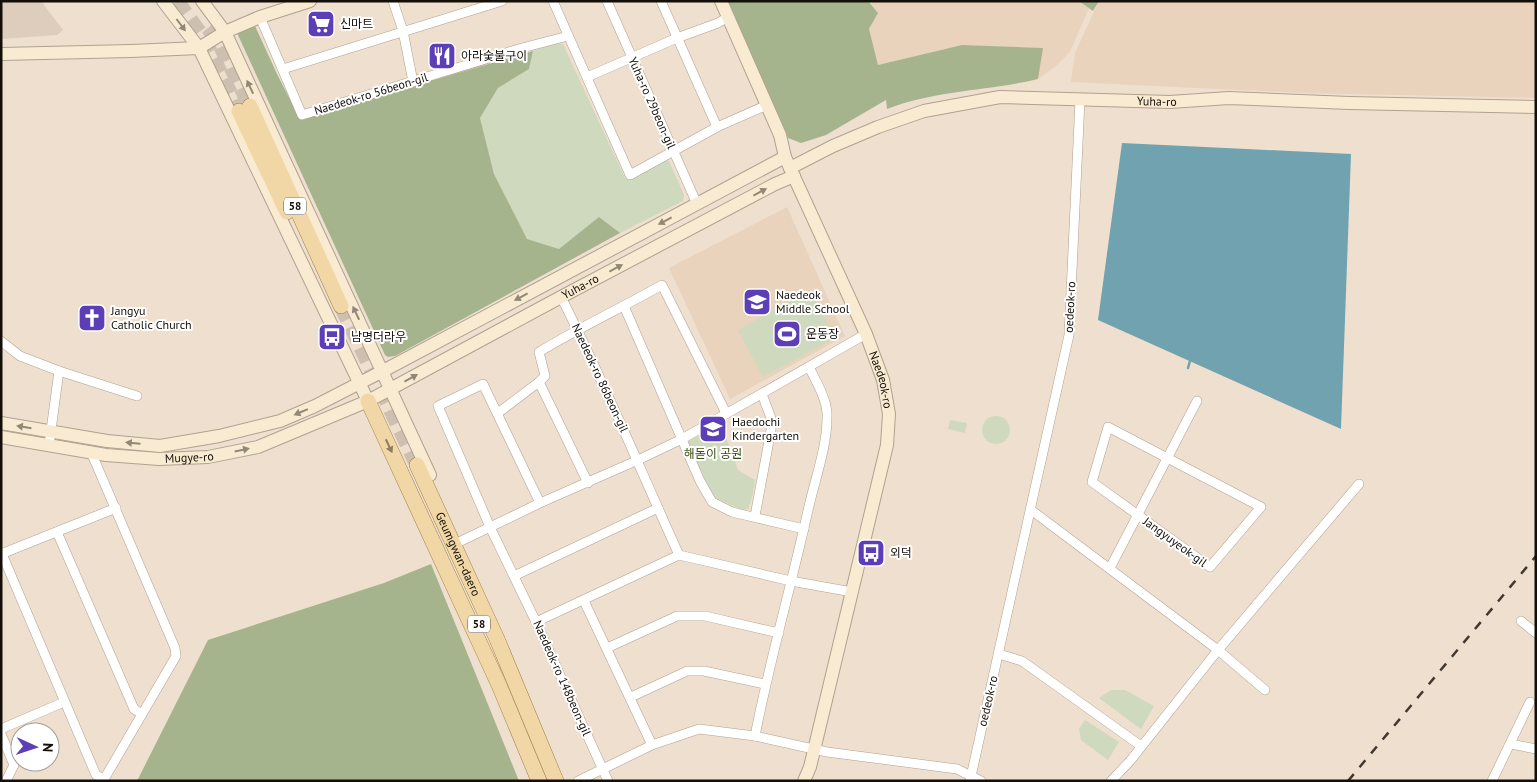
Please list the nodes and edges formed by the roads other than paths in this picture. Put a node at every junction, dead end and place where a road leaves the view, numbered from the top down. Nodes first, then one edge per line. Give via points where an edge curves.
1 (163, 1) edge
2 (202, 1) edge
3 (310, 1) edge
4 (393, 1) edge
5 (502, 1) edge
6 (553, 1) edge
7 (607, 1) edge
8 (661, 1) edge
9 (721, 1) edge
10 (260, 17) junction
11 (728, 17) junction
12 (403, 31) junction
13 (224, 32) junction
14 (568, 36) junction
15 (677, 38) junction
16 (199, 48) junction
17 (1, 54) edge
18 (632, 58) junction
19 (283, 69) junction
20 (588, 77) junction
21 (413, 82) junction
22 (1080, 100) junction
23 (767, 105) junction
24 (1536, 107) edge
25 (244, 109) tunnel mouth
26 (717, 127) junction
27 (673, 152) junction
28 (790, 167) junction
29 (696, 204) junction
30 (561, 297) junction
31 (624, 306) junction
32 (338, 308) tunnel mouth
33 (577, 329) junction
34 (866, 334) junction
35 (1, 341) edge
36 (809, 367) junction
37 (58, 371) junction
38 (383, 371) junction
39 (359, 382) junction
40 (540, 382) junction
41 (391, 389) junction
42 (762, 394) junction
43 (136, 396) dead end
44 (368, 401) junction
45 (1197, 402) dead end
46 (498, 413) junction
47 (726, 413) junction
48 (1, 423) edge
49 (51, 432) junction
50 (1, 438) edge
51 (682, 439) junction
52 (50, 445) junction
53 (91, 452) junction
54 (1168, 459) junction
55 (638, 460) junction
56 (588, 483) junction
57 (1359, 484) dead end
58 (540, 503) junction
59 (116, 508) junction
60 (658, 508) junction
61 (1031, 510) junction
62 (1138, 515) junction
63 (755, 516) junction
64 (490, 527) junction
65 (804, 529) junction
66 (57, 532) junction
67 (459, 542) junction
68 (2, 554) edge
69 (679, 555) junction
70 (1110, 568) junction
71 (514, 576) junction
72 (790, 581) junction
73 (852, 592) junction
74 (584, 601) junction
75 (536, 622) junction
76 (1521, 622) dead end
77 (779, 633) junction
78 (1536, 633) edge
79 (607, 648) junction
80 (1218, 650) junction
81 (998, 654) junction
82 (765, 684) junction
83 (517, 688) junction
84 (1265, 690) dead end
85 (630, 697) junction
86 (64, 702) junction
87 (1530, 702) dead end
88 (142, 714) junction
89 (1, 729) edge
90 (1, 734) edge
91 (756, 736) junction
92 (1510, 744) junction
93 (652, 745) junction
94 (1141, 746) junction
95 (814, 749) junction
96 (1536, 749) edge
97 (602, 769) junction
98 (971, 778) edge
99 (103, 780) edge
100 (6, 781) edge
101 (539, 781) edge
102 (544, 781) edge
103 (556, 781) edge
104 (578, 781) edge
105 (608, 781) edge
106 (804, 781) edge
107 (981, 781) edge
108 (1111, 781) edge
109 (1492, 781) edge

1 -> 16 street
2 - 13 street
3 - 10 street
4 - 12 street
5 - 12 street
6 - 14 street
7 - 18 street, Yuha-ro 29beon-gil
8 - 15 street
9 - 11 street, Naedeok-ro
10 - 13 street
10 - 19 street
11 - 15 street
11 - 23 street, Naedeok-ro
12 - 19 street
12 - 21 street
13 - 16 street
38 -> 13 street
14 - 20 street
14 - 21 street, Naedeok-ro 56beon-gil
15 - 18 street
15 - 26 street
16 - 17 street
16 - 39 street
18 - 20 street
18 - 27 street, Yuha-ro 29beon-gil
19 - 21 street, Naedeok-ro 56beon-gil via 302,115
20 - 27 street via 630,175
22 - 24 street, Yuha-ro via 1170,102 1229,98
22 - 28 street, Yuha-ro via 1000,97 924,111 878,127
22 - 61 street, oedeok-ro via 1069,335
23 - 26 street
23 - 28 street, Naedeok-ro
25 - 32 main road, 58
26 - 27 street
27 - 29 street, Yuha-ro 29beon-gil
28 - 29 street, Yuha-ro
30 -> 28 street, Yuha-ro via 775,184
28 - 34 street, Naedeok-ro
29 -> 38 street, Yuha-ro
30 - 33 street, Naedeok-ro 86beon-gil
41 -> 30 street, Yuha-ro
31 - 33 street
31 - 47 street via 662,285
31 - 51 street
33 - 40 street via 539,352 545,376
33 - 55 street, Naedeok-ro 86beon-gil
34 - 36 street
34 - 73 street, Naedeok-ro via 883,380 889,414 887,445
35 - 37 street via 20,356
36 - 42 street
36 - 65 street via 827,411 826,433
37 - 43 street
37 - 49 street
38 - 39 street, Yuha-ro
38 - 41 street
39 - 44 street
39 -> 49 street, Mugye-ro via 280,421 160,446
40 - 46 street
40 - 56 street
41 - 44 street, Yuha-ro
41 - 67 street
42 - 47 street
42 - 63 street via 771,418 771,430
53 -> 44 street, Mugye-ro via 159,459 208,457 258,447
44 -> 101 main road via 499,685
45 - 54 street
46 - 58 street
46 - 64 street, Naedeok-ro 148beon-gil via 484,384 438,406
47 - 51 street
49 -> 48 street, Mugye-ro
49 - 52 street
50 - 52 street, Mugye-ro
51 - 55 street
51 - 63 street via 712,502 732,512
52 - 53 street, Mugye-ro
53 - 59 street
54 - 62 street
54 - 62 street, Jangyuyeok-gil via 1108,427 1092,482
54 - 62 street, Jangyuyeok-gil via 1261,507 1210,567
55 - 56 street
55 - 60 street, Naedeok-ro 86beon-gil
56 - 58 street
57 - 80 street
58 - 64 street
59 - 66 street
59 - 88 street via 175,648 176,656
60 - 69 street, Naedeok-ro 86beon-gil
60 - 71 street
61 - 70 street
61 - 81 street, oedeok-ro
62 - 70 street
63 - 65 street
64 - 67 street
64 - 71 street, Naedeok-ro 148beon-gil
65 - 72 street
66 - 68 street
66 - 88 street via 134,709
67 - 83 street via 500,634
68 - 86 street
69 - 72 street
69 - 74 street
70 - 80 street
71 - 75 street, Naedeok-ro 148beon-gil
72 - 73 street
72 - 77 street
73 - 95 street, Naedeok-ro
74 - 75 street
74 - 79 street
75 - 97 street, Naedeok-ro 148beon-gil
76 - 78 street
77 - 79 street via 705,616 678,616
77 - 82 street
79 - 85 street
80 - 84 street
80 - 94 street
81 - 94 street via 1022,660
81 - 98 street, oedeok-ro
82 - 85 street via 704,671 688,671
82 - 91 street
83 - 102 main road, Geumgwan-daero / 58 via 412,467 537,754
83 - 103 main road, Geumgwan-daero / 58
85 - 93 street
86 - 89 street
86 - 99 street via 96,775
87 - 92 street
88 - 99 street
90 - 100 street via 14,765
91 - 93 street via 699,729
91 - 95 street
92 - 96 street
92 - 109 street
93 - 97 street
94 - 108 street
95 - 98 street via 957,769
95 - 106 street, Naedeok-ro
97 - 104 street
97 - 105 street, Naedeok-ro 148beon-gil
98 - 107 street

